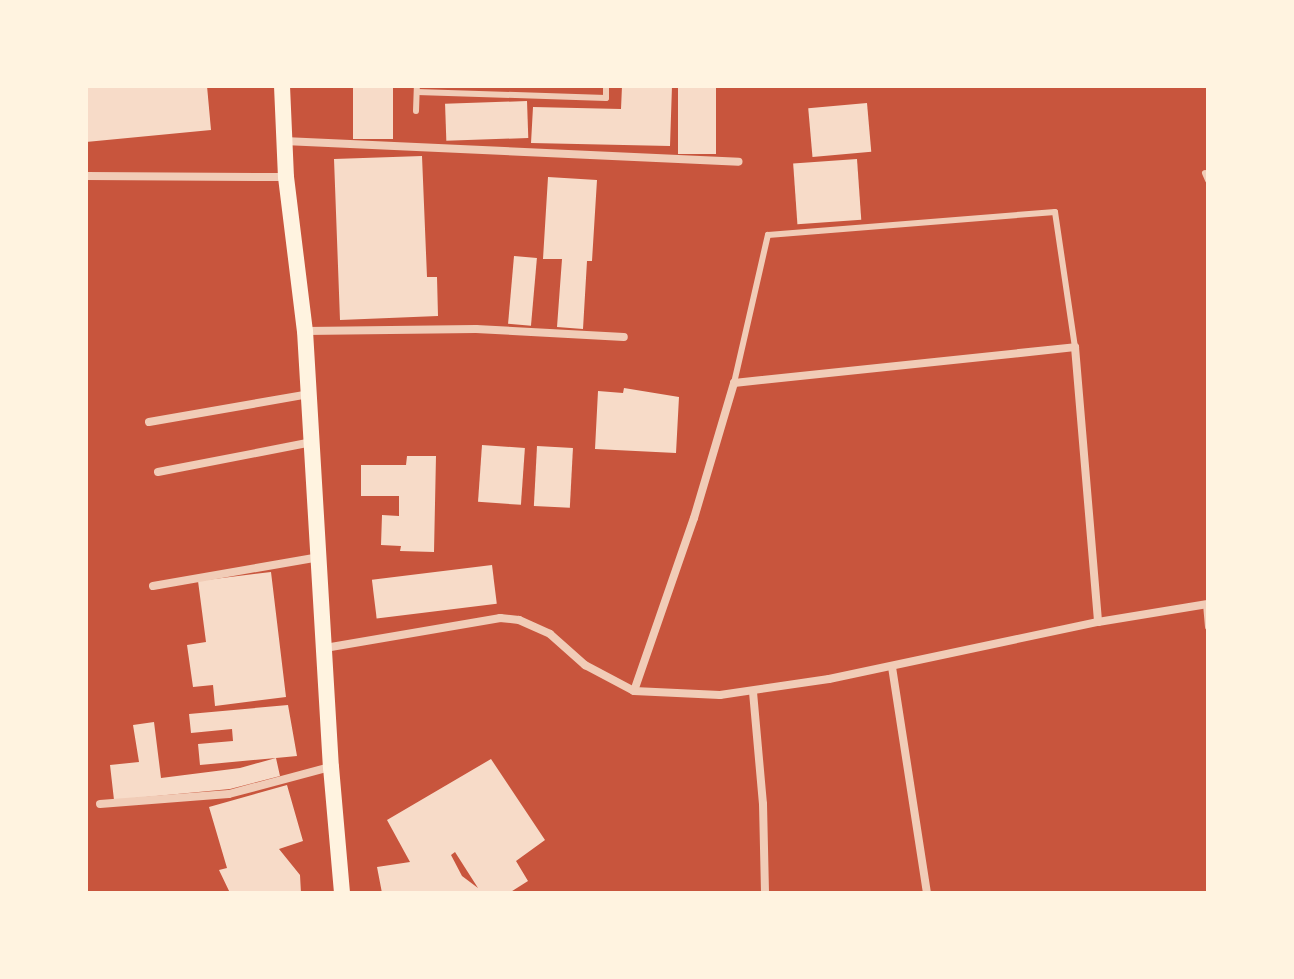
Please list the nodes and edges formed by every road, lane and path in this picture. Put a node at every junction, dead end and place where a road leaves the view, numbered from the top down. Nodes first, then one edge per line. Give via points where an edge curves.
1 (282, 86) edge
2 (606, 86) edge
3 (417, 89) edge
4 (416, 111) dead end
5 (284, 141) junction
6 (739, 162) dead end
7 (86, 176) edge
8 (286, 177) junction
9 (305, 331) junction
10 (624, 337) dead end
11 (1075, 347) junction
12 (734, 383) junction
13 (310, 394) junction
14 (149, 422) dead end
15 (313, 442) junction
16 (158, 472) dead end
17 (320, 557) junction
18 (153, 586) dead end
19 (1207, 604) edge
20 (1098, 622) junction
21 (1208, 627) edge
22 (325, 648) junction
23 (892, 667) junction
24 (634, 691) junction
25 (753, 692) junction
26 (331, 767) junction
27 (100, 804) dead end
28 (342, 893) edge
29 (765, 893) edge
30 (927, 893) edge

1 - 5 main road
2 - 3 lane via 606,98
3 - 4 lane
5 - 6 street
5 - 8 main road
7 - 8 street
8 - 9 main road
9 - 10 street via 476,329
9 - 13 main road
11 - 12 street
11 - 12 lane via 1055,212 768,235
11 - 20 street
12 - 24 street
13 - 14 street
13 - 15 main road
15 - 16 street
15 - 17 main road
17 - 18 street
17 - 22 main road
19 - 20 street
19 - 21 lane
20 - 23 street
22 - 24 street via 500,618 519,620 550,634 585,665
22 - 26 main road
23 - 25 street
23 - 30 street
24 - 25 street
25 - 29 street
26 - 27 street via 229,794
26 - 28 main road

